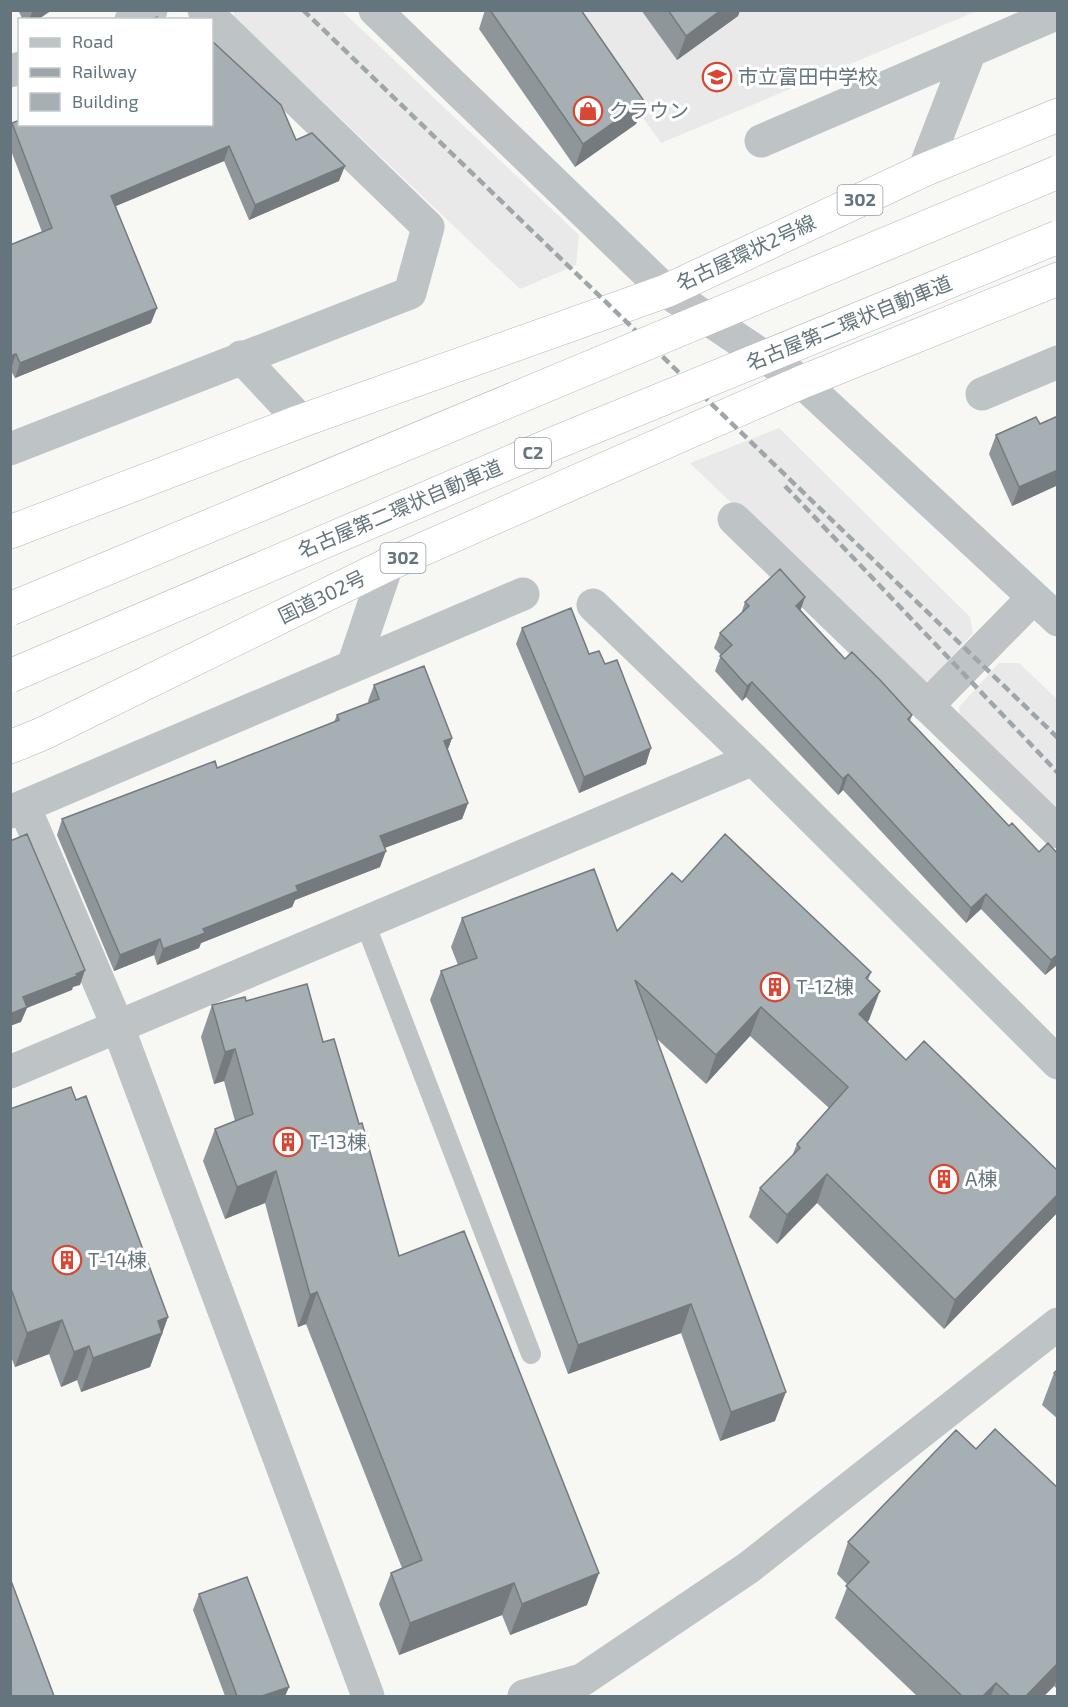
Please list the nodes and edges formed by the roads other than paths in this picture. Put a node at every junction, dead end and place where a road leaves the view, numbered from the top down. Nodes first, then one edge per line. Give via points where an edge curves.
1 (152, 10) edge
2 (375, 10) edge
3 (1058, 14) edge
4 (135, 18) edge
5 (213, 19) edge
6 (970, 51) junction
7 (1058, 115) edge
8 (761, 141) dead end
9 (924, 170) junction
10 (1058, 172) edge
11 (1058, 237) edge
12 (1058, 279) edge
13 (666, 291) junction
14 (241, 357) junction
15 (1058, 362) edge
16 (802, 382) junction
17 (982, 394) dead end
18 (301, 421) junction
19 (10, 449) edge
20 (734, 519) dead end
21 (10, 532) edge
22 (387, 565) junction
23 (523, 594) dead end
24 (1033, 598) junction
25 (593, 605) dead end
26 (10, 609) edge
27 (1058, 620) edge
28 (353, 666) junction
29 (10, 676) edge
30 (927, 706) junction
31 (10, 747) edge
32 (753, 759) junction
33 (17, 809) edge
34 (1058, 832) edge
35 (365, 923) junction
36 (118, 1027) junction
37 (1058, 1063) edge
38 (10, 1072) edge
39 (1058, 1324) edge
40 (531, 1354) dead end
41 (368, 1696) edge
42 (524, 1696) edge

1 - 4 street
2 - 13 street
3 - 6 street
5 - 14 street via 428,227 410,293
6 - 8 street
6 - 9 street
7 - 9 highway, 名古屋環状2号線 / 302
9 - 13 highway, 名古屋環状2号線 / 302
10 - 26 highway, bridge
11 - 29 highway, 名古屋第二環状自動車道 / C2, bridge via 555,443
12 - 16 highway, 302
13 - 16 street
13 - 18 highway, 302
14 - 18 street
14 - 19 street
15 - 17 street
16 - 22 highway, 国道302号 / 302
16 - 24 street
18 - 21 highway, 302
20 - 30 street
22 - 28 street
22 - 31 highway, 国道302号 / 302
23 - 28 street
24 - 27 street
24 - 30 street
25 - 32 street
28 - 33 street
30 - 34 street
32 - 35 street
32 - 37 street
33 - 36 street
35 - 36 street
35 - 40 lane
36 - 38 street
36 - 41 street
39 - 42 street via 748,1568 582,1680

